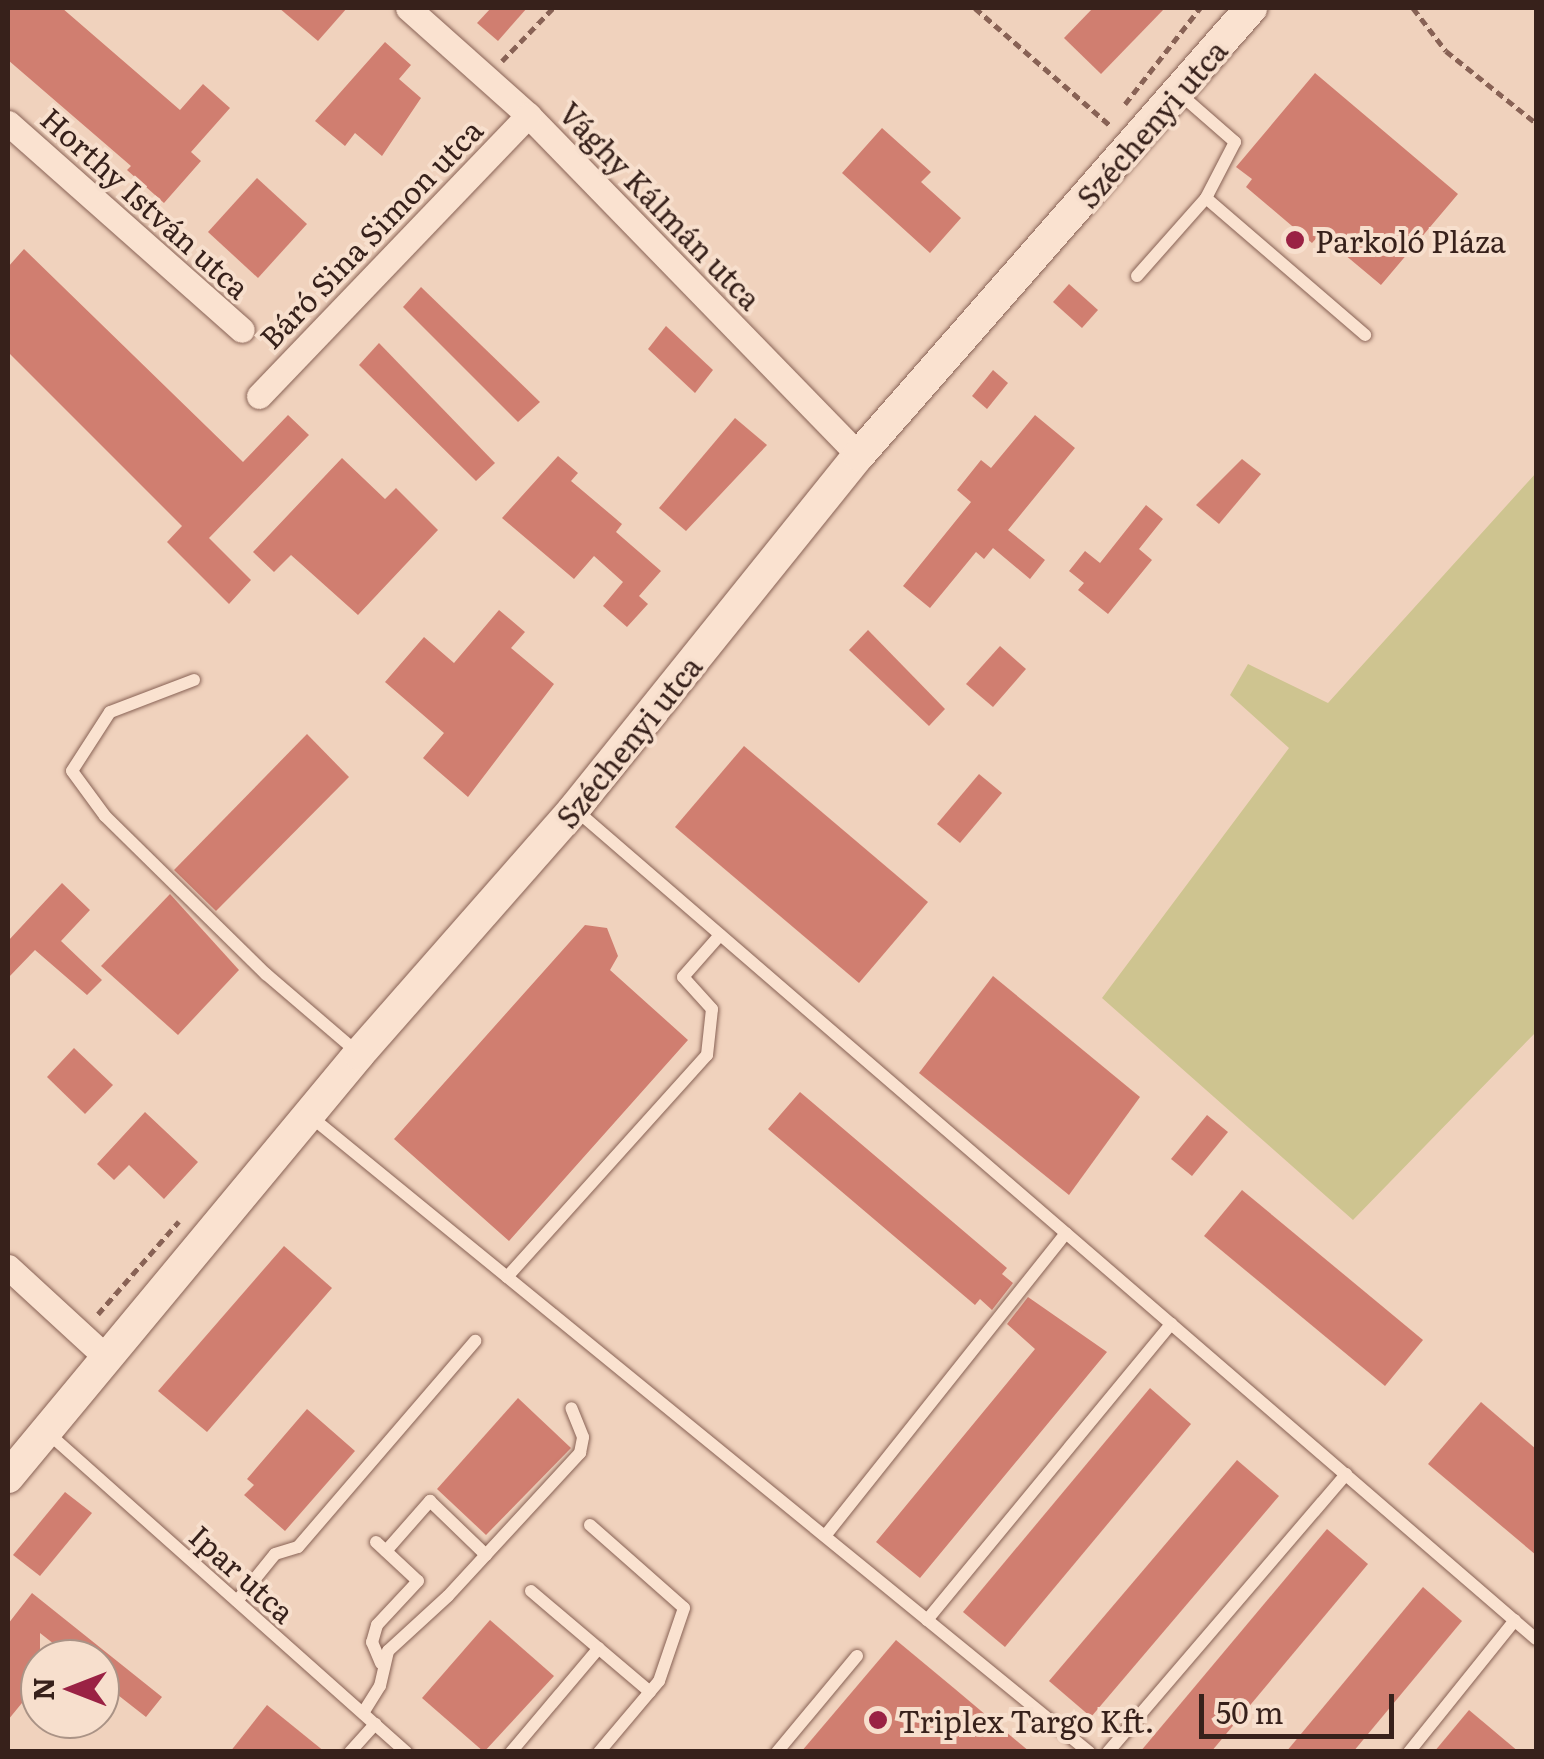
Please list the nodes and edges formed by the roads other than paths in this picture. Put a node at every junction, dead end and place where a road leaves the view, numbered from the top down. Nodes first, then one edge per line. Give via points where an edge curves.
1 (408, 8) edge
2 (1251, 8) edge
3 (1178, 92) junction
4 (528, 115) junction
5 (8, 123) edge
6 (1206, 198) junction
7 (1137, 276) dead end
8 (242, 330) dead end
9 (1365, 335) dead end
10 (259, 396) dead end
11 (859, 455) junction
12 (194, 680) dead end
13 (574, 809) junction
14 (720, 935) junction
15 (359, 1054) junction
16 (308, 1114) junction
17 (1066, 1233) junction
18 (8, 1268) edge
19 (507, 1277) junction
20 (1172, 1324) junction
21 (475, 1341) dead end
22 (106, 1357) junction
23 (571, 1408) dead end
24 (46, 1431) junction
25 (1346, 1474) junction
26 (8, 1476) edge
27 (590, 1525) dead end
28 (824, 1536) junction
29 (486, 1555) junction
30 (531, 1591) dead end
31 (237, 1601) junction
32 (927, 1620) junction
33 (1515, 1620) junction
34 (1536, 1639) edge
35 (599, 1648) junction
36 (857, 1656) dead end
37 (381, 1663) junction
38 (650, 1692) junction
39 (363, 1713) junction
40 (375, 1724) junction
41 (350, 1752) edge
42 (406, 1752) edge
43 (512, 1752) edge
44 (599, 1752) edge
45 (777, 1752) edge
46 (1089, 1752) edge
47 (1108, 1752) edge
48 (1409, 1752) edge

1 - 4 street, Vághy Kálmán utca
2 - 3 street, Széchenyi utca
3 - 6 lane via 1235,142
3 - 11 street, Széchenyi utca
4 - 10 street, Báró Sina Simon utca
4 - 11 street, Vághy Kálmán utca
5 - 8 street, Horthy István utca
6 - 7 lane
6 - 9 lane
11 - 13 street, Széchenyi utca
12 - 15 lane via 110,712 72,771 105,816 266,974
13 - 14 lane
13 - 15 street, Széchenyi utca
14 - 17 lane
14 - 19 lane via 683,977 712,1009 707,1055
15 - 16 street, Széchenyi utca
16 - 19 lane
16 - 22 street, Széchenyi utca
17 - 20 lane
17 - 28 lane
18 - 22 street
19 - 28 lane
20 - 25 lane
20 - 32 lane
21 - 31 lane via 298,1547 276,1554
22 - 24 street, Széchenyi utca
23 - 29 lane via 583,1437 580,1453
24 - 26 street, Széchenyi utca
24 - 31 lane, Ipar utca
25 - 33 lane
25 - 47 lane
27 - 38 lane via 684,1608
28 - 32 lane
29 - 37 lane
29 - 37 lane via 430,1501 381,1546 418,1581 377,1626 372,1642
30 - 35 lane
31 - 39 lane, Ipar utca
32 - 46 lane
33 - 34 lane
33 - 48 lane
35 - 38 lane
35 - 43 lane
36 - 45 lane
37 - 39 lane via 380,1686
38 - 44 lane
39 - 40 lane, Ipar utca
40 - 41 lane
40 - 42 lane, Ipar utca

